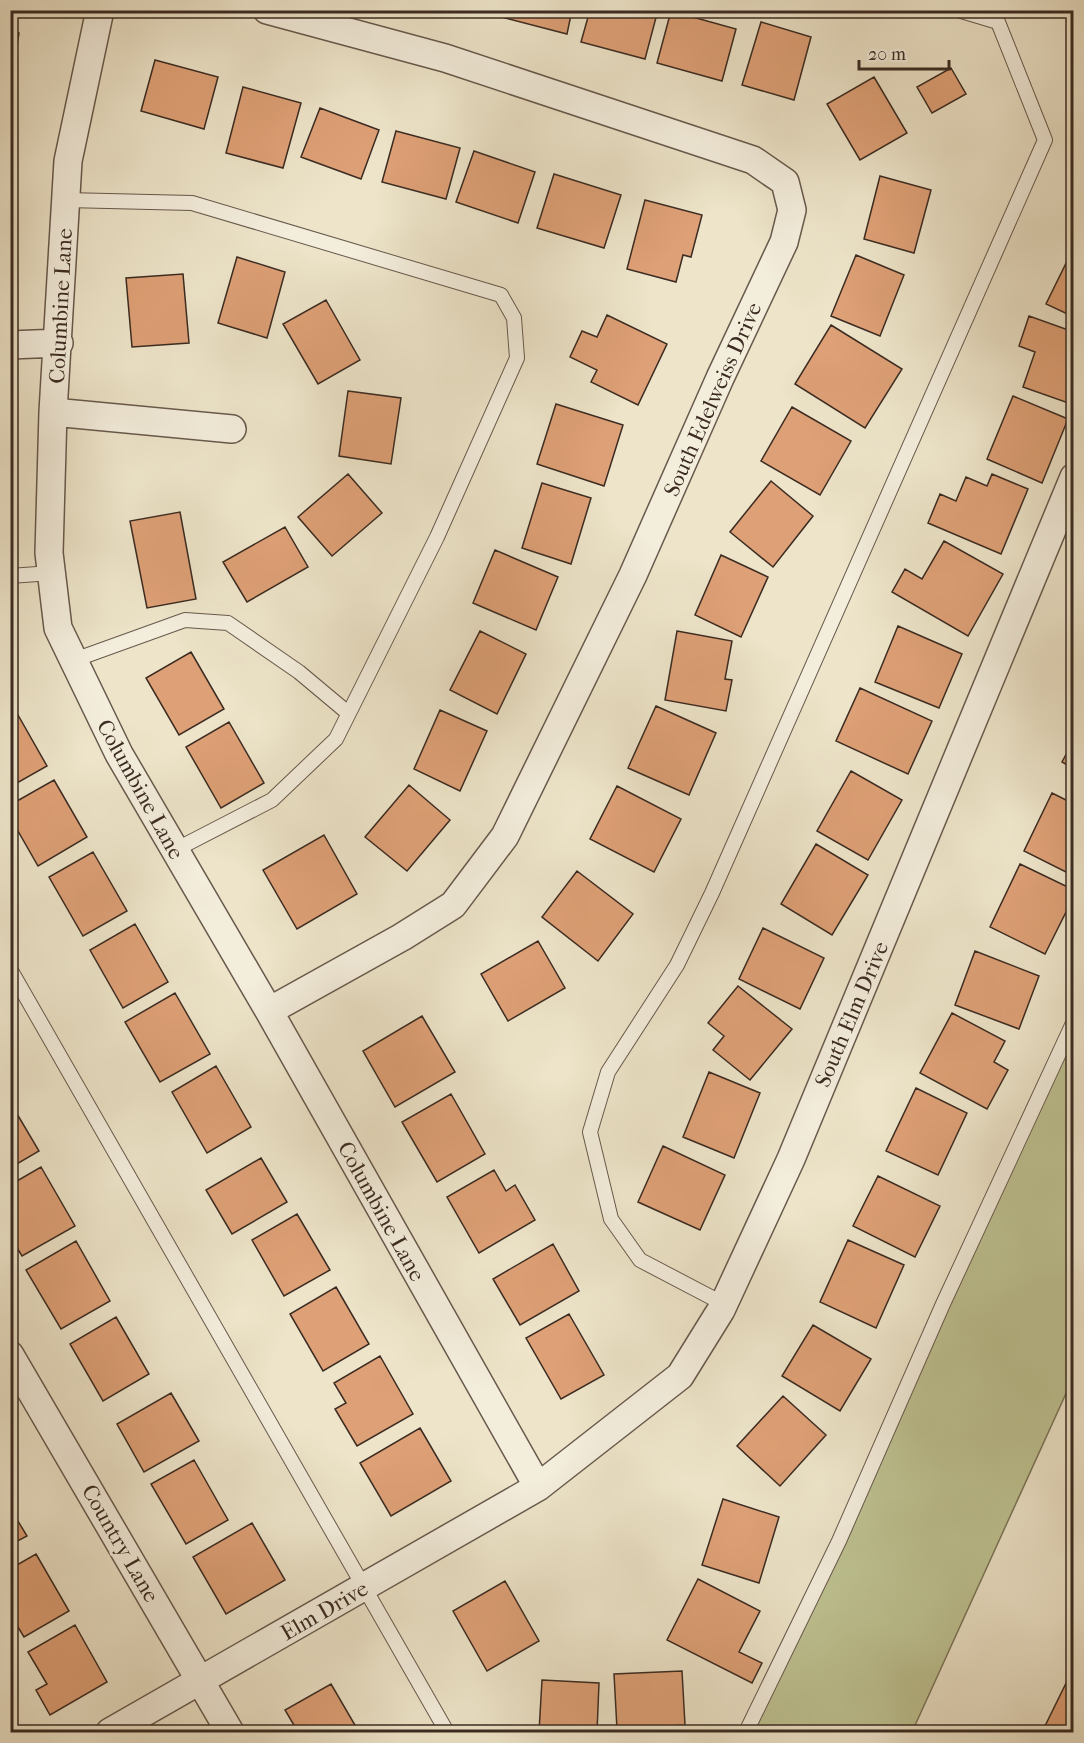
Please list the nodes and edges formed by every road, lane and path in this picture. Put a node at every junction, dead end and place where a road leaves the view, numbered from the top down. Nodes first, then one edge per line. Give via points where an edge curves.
1 (100, 10) edge
2 (267, 10) edge
3 (958, 10) edge
4 (66, 200) junction
5 (59, 343) junction
6 (10, 345) edge
7 (53, 412) junction
8 (232, 429) dead end
9 (1074, 477) edge
10 (51, 573) junction
11 (10, 576) edge
12 (74, 660) junction
13 (348, 713) junction
14 (175, 850) junction
15 (10, 969) edge
16 (269, 1011) junction
17 (1074, 1021) edge
18 (724, 1304) junction
19 (10, 1355) edge
20 (538, 1487) junction
21 (365, 1586) junction
22 (201, 1680) junction
23 (110, 1732) edge
24 (230, 1732) edge
25 (447, 1732) edge
26 (746, 1732) edge

1 - 4 street, Columbine Lane via 68,161
2 - 16 street, South Edelweiss Drive via 445,58 753,160 785,182 792,210 784,242 633,575 505,836 453,905
3 - 18 lane via 998,22 1044,140 712,893 677,965 608,1072 590,1132 611,1219 640,1260
4 - 5 street, Columbine Lane
4 - 13 lane via 192,202 501,295 514,318 517,358 437,537
5 - 6 street
5 - 7 street, Columbine Lane
7 - 8 street
7 - 10 street, Columbine Lane
9 - 18 street, South Elm Drive via 796,1148
10 - 11 lane
10 - 12 street, Columbine Lane via 58,628
12 - 13 lane via 185,620 228,623 299,672
12 - 14 street, Columbine Lane via 119,754
13 - 14 lane via 336,739 272,800
14 - 16 street, Columbine Lane
15 - 21 lane
16 - 20 street, Columbine Lane
17 - 26 lane via 839,1540
18 - 20 street, South Elm Drive via 680,1376
19 - 22 street, Country Lane
20 - 21 street, Elm Drive
21 - 22 street, Elm Drive
21 - 25 lane
22 - 23 street, Elm Drive
22 - 24 street, Country Lane

